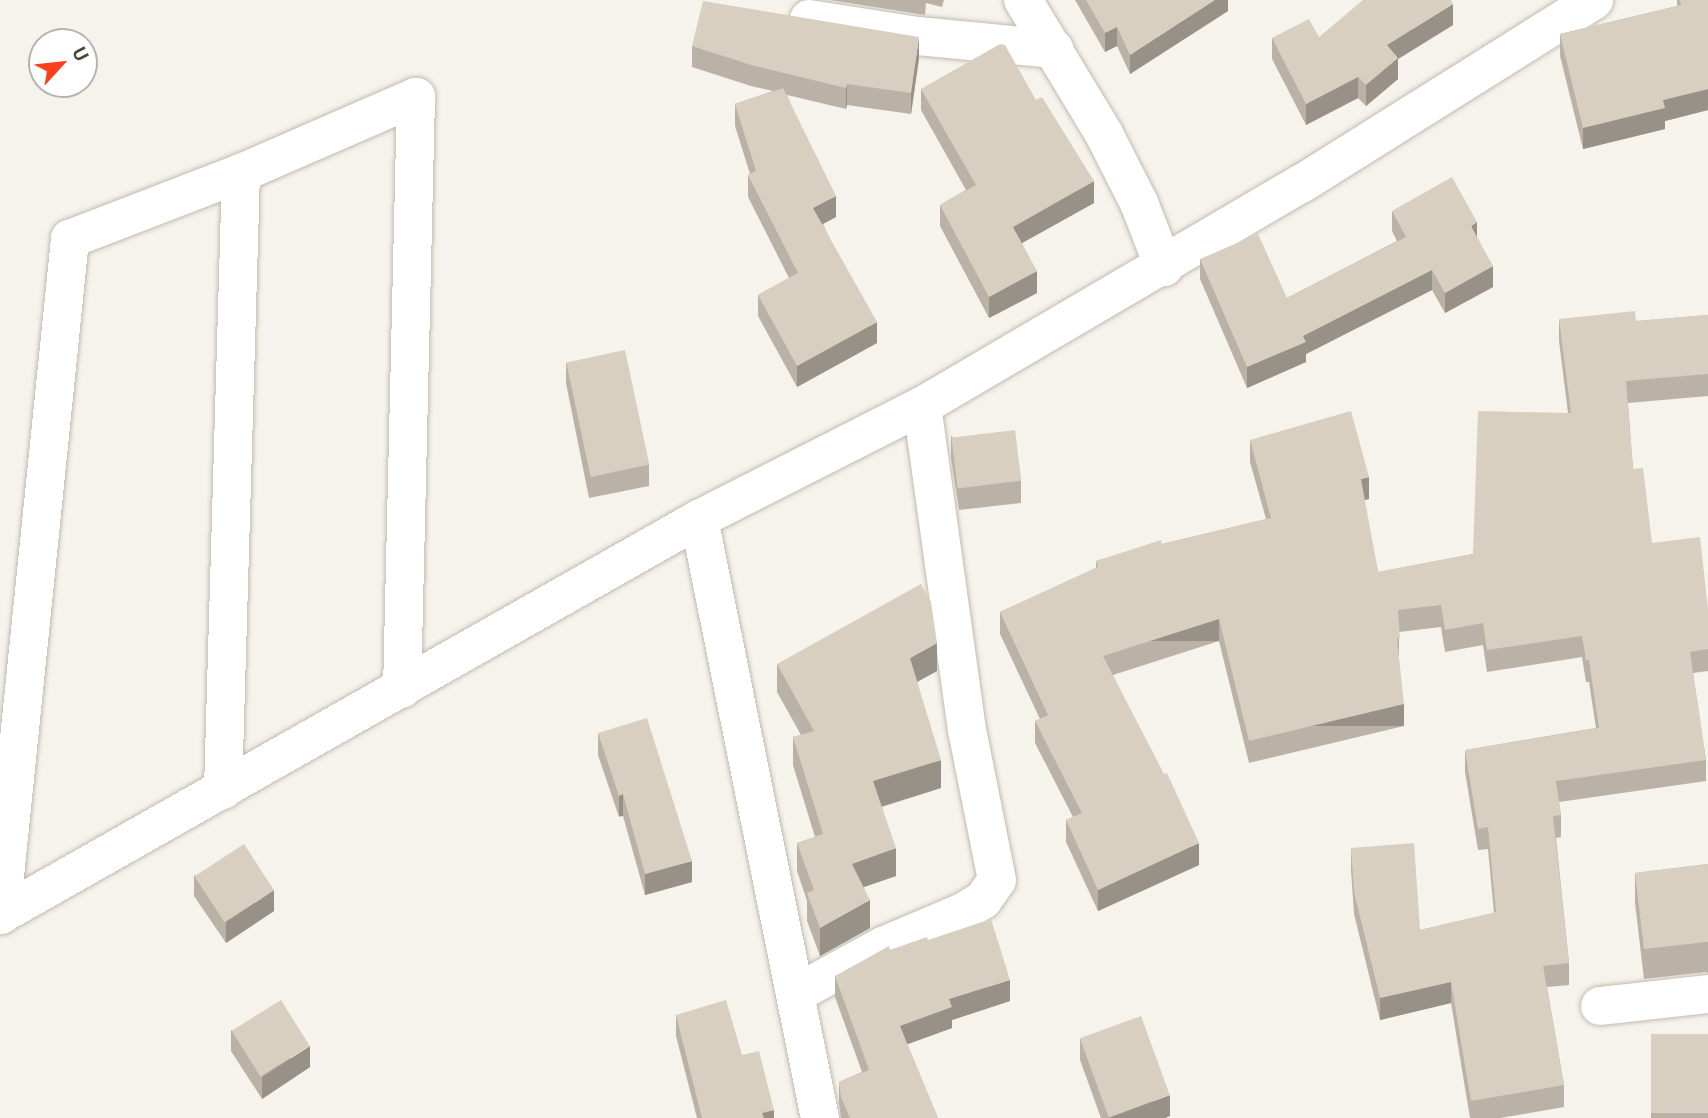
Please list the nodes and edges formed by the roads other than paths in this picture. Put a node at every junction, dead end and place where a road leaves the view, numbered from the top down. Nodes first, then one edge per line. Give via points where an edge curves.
1 (1023, 0) edge
2 (1594, 0) edge
3 (780, 14) edge
4 (1054, 49) junction
5 (241, 173) junction
6 (1164, 267) junction
7 (922, 406) junction
8 (699, 519) junction
9 (402, 689) junction
10 (223, 790) junction
11 (0, 915) edge
12 (797, 993) junction
13 (1708, 994) edge
14 (1600, 1006) dead end
15 (820, 1118) edge

1 - 4 street
2 - 6 street
3 - 4 street via 918,36
4 - 6 street via 1139,203
5 - 9 street via 416,97
5 - 10 street
5 - 11 street via 70,239
6 - 7 street
7 - 8 street
7 - 12 street via 967,730 997,880 983,900 963,912 883,946
8 - 9 street
8 - 12 street
9 - 10 street
10 - 11 street
12 - 15 street
13 - 14 street

